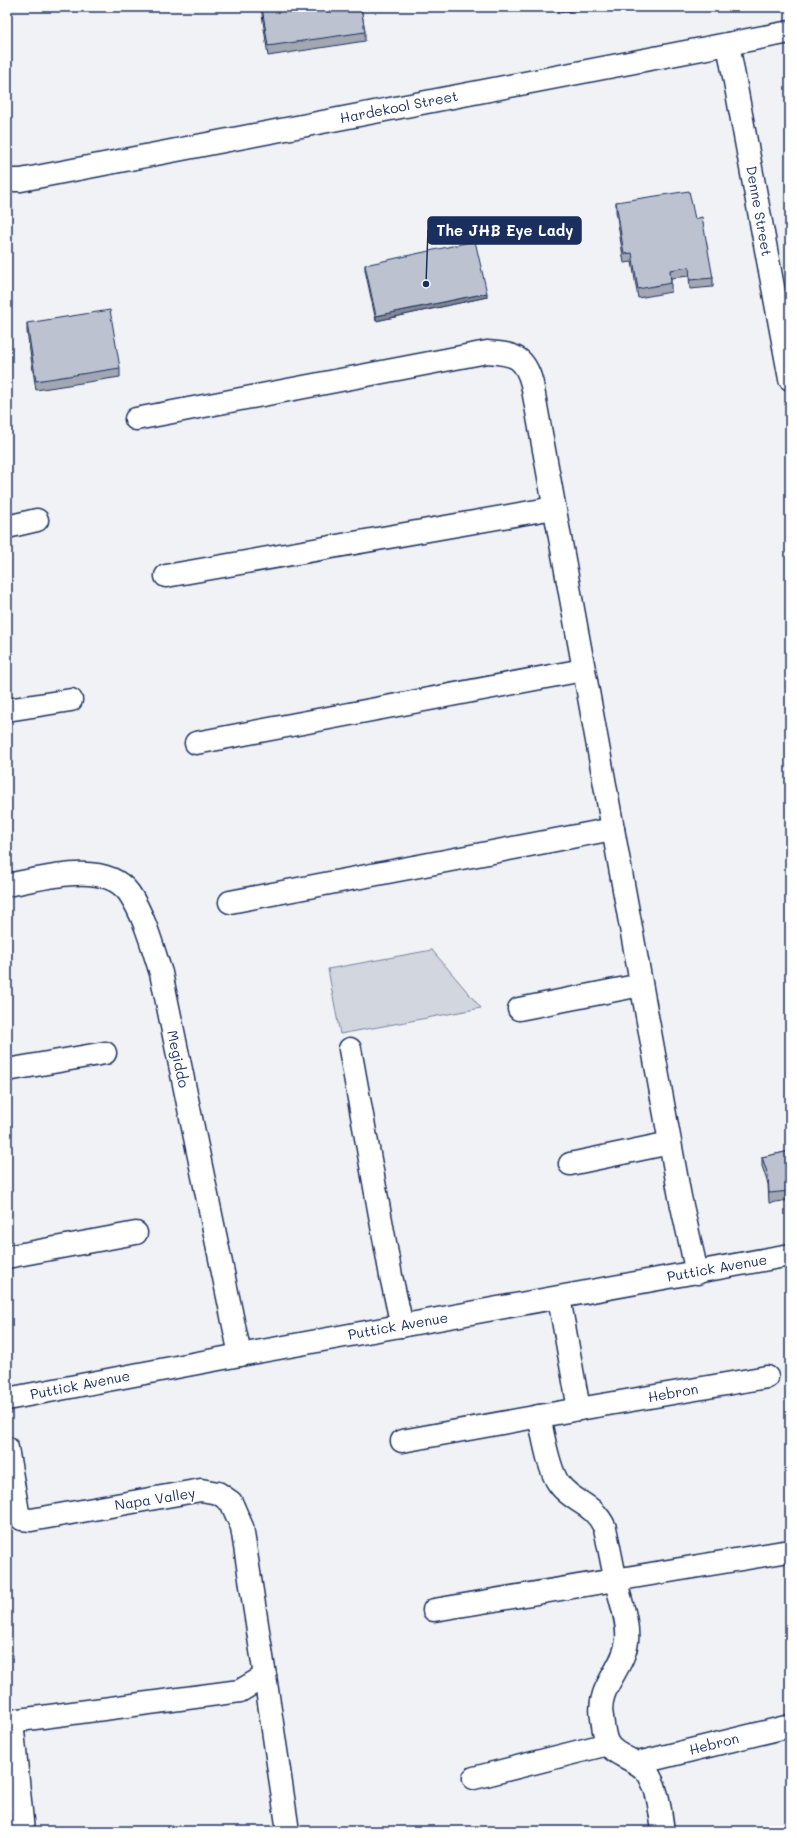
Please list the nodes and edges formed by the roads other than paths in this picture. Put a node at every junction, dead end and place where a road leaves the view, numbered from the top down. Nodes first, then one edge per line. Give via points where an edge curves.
1 (790, 32) edge
2 (728, 44) junction
3 (7, 180) edge
4 (790, 379) edge
5 (136, 419) dead end
6 (554, 508) junction
7 (37, 520) dead end
8 (7, 527) edge
9 (166, 576) dead end
10 (584, 670) junction
11 (71, 700) dead end
12 (7, 710) edge
13 (196, 743) dead end
14 (613, 829) junction
15 (7, 885) edge
16 (230, 902) dead end
17 (641, 985) junction
18 (519, 1009) dead end
19 (350, 1049) dead end
20 (105, 1052) dead end
21 (7, 1070) edge
22 (670, 1143) junction
23 (570, 1164) dead end
24 (136, 1233) dead end
25 (790, 1255) edge
26 (7, 1257) edge
27 (696, 1272) junction
28 (559, 1298) junction
29 (402, 1326) junction
30 (240, 1355) junction
31 (767, 1377) dead end
32 (7, 1399) edge
33 (579, 1409) junction
34 (539, 1416) junction
35 (402, 1440) dead end
36 (7, 1448) edge
37 (784, 1552) dead end
38 (616, 1579) junction
39 (434, 1610) dead end
40 (265, 1676) junction
41 (10, 1720) edge
42 (790, 1726) edge
43 (608, 1744) junction
44 (638, 1763) junction
45 (474, 1778) dead end
46 (23, 1831) edge
47 (288, 1831) edge
48 (663, 1831) edge

1 - 2 street, Hardekool Street
2 - 3 street, Hardekool Street via 21,180
2 - 4 street, Denne Street
5 - 6 street via 480,354 504,353 517,358 529,371
6 - 9 street
6 - 10 street
7 - 8 street
10 - 13 street
10 - 14 street
11 - 12 street
14 - 16 street
14 - 17 street
15 - 30 street, Megiddo via 59,875 101,875 123,887 138,908 161,973
17 - 18 street
17 - 22 street
19 - 29 street
20 - 21 street
22 - 23 street
22 - 27 street
24 - 26 street
25 - 27 street, Puttick Avenue
27 - 28 street, Puttick Avenue
28 - 29 street, Puttick Avenue
28 - 33 street
29 - 30 street, Puttick Avenue
30 - 32 street, Puttick Avenue
31 - 33 street, Hebron
33 - 34 street, Hebron
34 - 35 street, Hebron
34 - 38 street via 550,1460 559,1483 575,1499 592,1508 606,1528
36 - 40 street, Napa Valley via 18,1512 22,1519 31,1520 201,1490 218,1494 231,1502 242,1527
37 - 38 street
38 - 39 street
38 - 43 street via 627,1639 624,1656 601,1701 601,1716
40 - 41 street via 240,1691
40 - 47 street, Napa Valley
41 - 46 street
42 - 44 street, Hebron
43 - 44 street
43 - 45 street
44 - 48 street via 648,1774 656,1793

